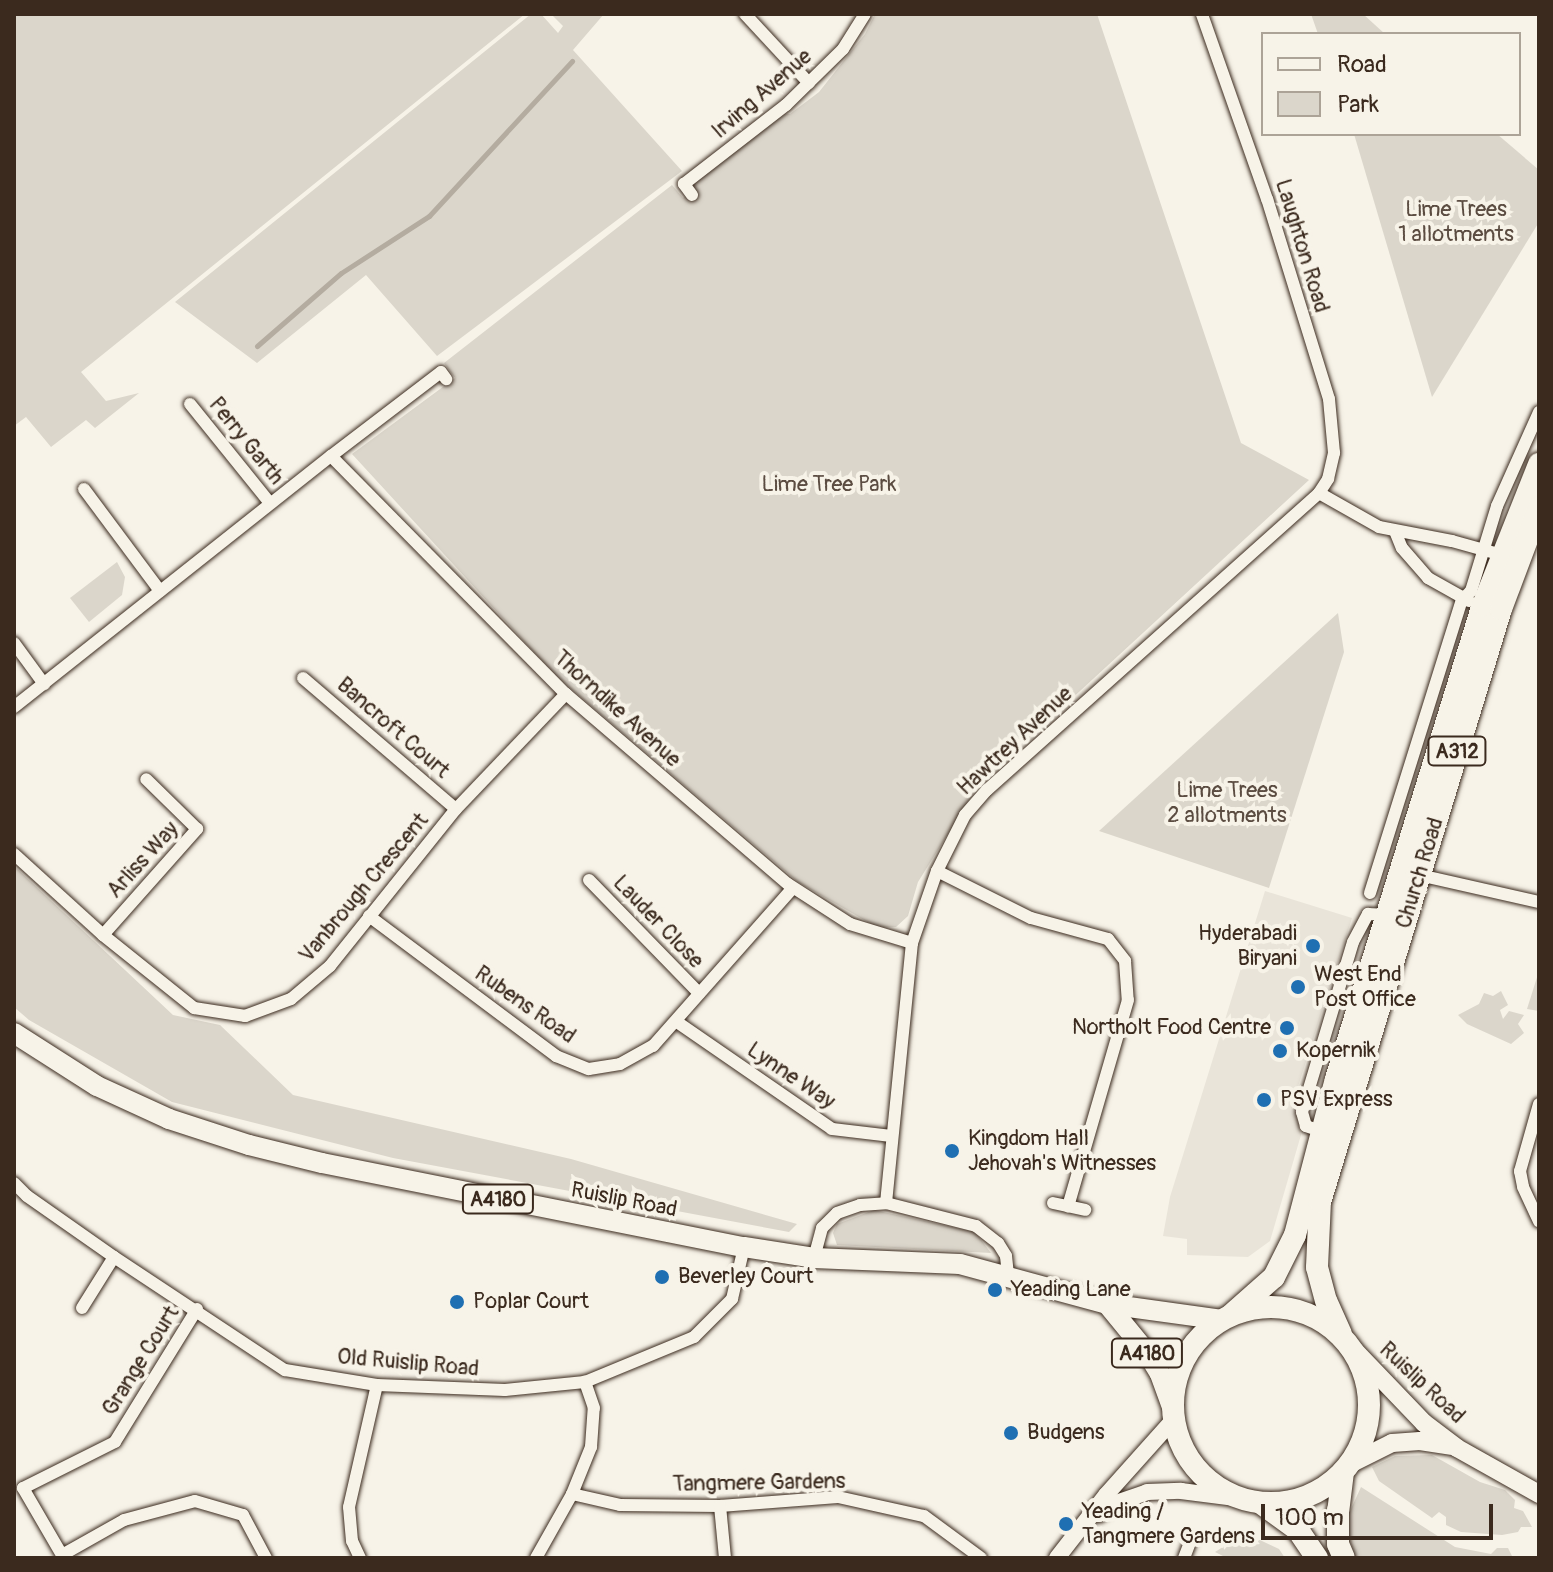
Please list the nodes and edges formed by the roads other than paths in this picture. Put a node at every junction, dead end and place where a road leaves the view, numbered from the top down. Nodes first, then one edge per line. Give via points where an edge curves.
1 (745, 14) edge
2 (865, 14) edge
3 (1202, 14) edge
4 (809, 83) junction
5 (692, 195) dead end
6 (446, 379) dead end
7 (190, 404) dead end
8 (1539, 412) edge
9 (331, 456) junction
10 (1539, 464) edge
11 (84, 489) dead end
12 (1319, 493) junction
13 (270, 503) junction
14 (1539, 508) edge
15 (1395, 531) junction
16 (1492, 551) junction
17 (160, 591) junction
18 (1473, 602) junction
19 (14, 643) edge
20 (303, 678) dead end
21 (44, 684) junction
22 (566, 694) junction
23 (14, 707) edge
24 (146, 779) dead end
25 (456, 809) junction
26 (14, 854) edge
27 (937, 871) junction
28 (1419, 875) junction
29 (589, 880) dead end
30 (793, 888) junction
31 (1370, 893) dead end
32 (1539, 902) edge
33 (369, 916) junction
34 (103, 935) junction
35 (912, 943) junction
36 (699, 993) junction
37 (677, 1022) junction
38 (14, 1033) edge
39 (1539, 1104) edge
40 (892, 1136) junction
41 (14, 1183) edge
42 (886, 1203) junction
43 (1053, 1203) dead end
44 (1068, 1206) junction
45 (1085, 1210) dead end
46 (1539, 1222) edge
47 (744, 1247) junction
48 (114, 1257) junction
49 (814, 1258) junction
50 (1008, 1275) junction
51 (1107, 1304) junction
52 (82, 1308) dead end
53 (197, 1309) junction
54 (1226, 1317) junction
55 (1348, 1343) junction
56 (585, 1382) junction
57 (377, 1385) junction
58 (1173, 1414) junction
59 (1457, 1448) junction
60 (1347, 1468) junction
61 (572, 1494) junction
62 (1539, 1494) edge
63 (1252, 1501) junction
64 (720, 1506) junction
65 (1084, 1525) junction
66 (1190, 1542) dead end
67 (980, 1557) edge
68 (266, 1558) edge
69 (360, 1558) edge
70 (536, 1558) edge
71 (725, 1558) edge
72 (1057, 1558) edge
73 (1184, 1558) edge
74 (1317, 1558) edge
75 (1344, 1558) edge

1 - 4 street
2 - 4 street, Irving Avenue via 843,49
3 - 12 street, Laughton Road via 1329,399 1334,453
4 - 5 street, Irving Avenue via 684,184
6 - 9 street via 441,372
7 - 13 street, Perry Garth
8 - 16 street, Church Road
9 - 13 street
9 - 22 street, Thorndike Avenue
10 - 16 highway, Church Road / A312
11 - 17 street
12 - 15 street via 1368,523
12 - 27 street, Hawtrey Avenue via 987,790 965,815
13 - 17 street
14 - 28 highway, Church Road / A312 via 1501,609
15 - 16 street
15 - 18 street via 1402,548 1428,578
16 - 18 highway, Church Road / A312
17 - 21 street
18 - 31 street, Church Road
18 - 54 highway, Church Road / A312 via 1290,1248 1266,1285
19 - 21 street
20 - 25 street, Bancroft Court
21 - 23 street
22 - 25 street, Vanbrough Crescent
22 - 30 street, Thorndike Avenue
24 - 34 street, Arliss Way via 197,829
25 - 33 street, Vanbrough Crescent
26 - 34 street, Vanbrough Crescent
27 - 35 street, Hawtrey Avenue
27 - 44 street via 1031,918 1108,939 1125,961 1128,1000
28 - 32 street
28 - 55 highway, Church Road / A312 via 1318,1217 1317,1267 1326,1301
29 - 36 street, Lauder Close
30 - 35 street, Thorndike Avenue via 850,924
30 - 36 street, Rubens Road
33 - 34 street, Vanbrough Crescent via 330,966 291,999 245,1016 194,1008
33 - 37 street, Rubens Road via 556,1056 589,1069 620,1064 653,1046
35 - 40 street, Hawtrey Avenue
36 - 37 street, Rubens Road
37 - 40 street, Lynne Way via 832,1129
38 - 47 main road, Ruislip Road / A4180 via 97,1086 169,1119 249,1145
39 - 46 street via 1520,1171
40 - 42 street, Hawtrey Avenue
41 - 48 street, Old Ruislip Road
42 - 49 street via 837,1213 822,1228
42 - 50 street via 976,1226 998,1243
43 - 44 street
44 - 45 street
47 - 49 main road, Ruislip Road / A4180
47 - 56 street, Old Ruislip Road via 732,1299 694,1337
48 - 52 street
48 - 53 street, Old Ruislip Road
49 - 50 main road, Ruislip Road / A4180 via 922,1261
50 - 51 main road, Ruislip Road / A4180
51 - 54 main road, A4180
51 - 58 main road, A4180 via 1160,1374
53 - 57 street, Old Ruislip Road via 285,1370
53 - 68 street, Grange Court via 115,1442 23,1488 62,1555 124,1520 195,1501 243,1515
54 - 55 highway, A312 via 1278,1306 1302,1311
54 - 58 highway, A312 via 1195,1342 1182,1363
55 - 59 main road, Ruislip Road via 1409,1410
55 - 60 highway, A312 via 1366,1375 1370,1400 1368,1426
56 - 57 street, Old Ruislip Road via 505,1390
56 - 61 street via 594,1408 591,1447
57 - 69 street via 349,1507 352,1541
58 - 63 highway via 1182,1447 1197,1470 1218,1488
58 - 65 street
59 - 60 main road, Ruislip Road via 1407,1441 1380,1447
59 - 62 main road, Ruislip Road
60 - 63 highway via 1317,1492 1296,1500
60 - 75 highway, A312 via 1338,1510 1338,1544
61 - 64 street, Tangmere Gardens via 620,1505
61 - 70 street
63 - 65 street via 1147,1492 1113,1504
63 - 74 highway via 1298,1530
64 - 67 street, Tangmere Gardens via 838,1497 924,1516
64 - 71 street
65 - 72 street
66 - 73 street

